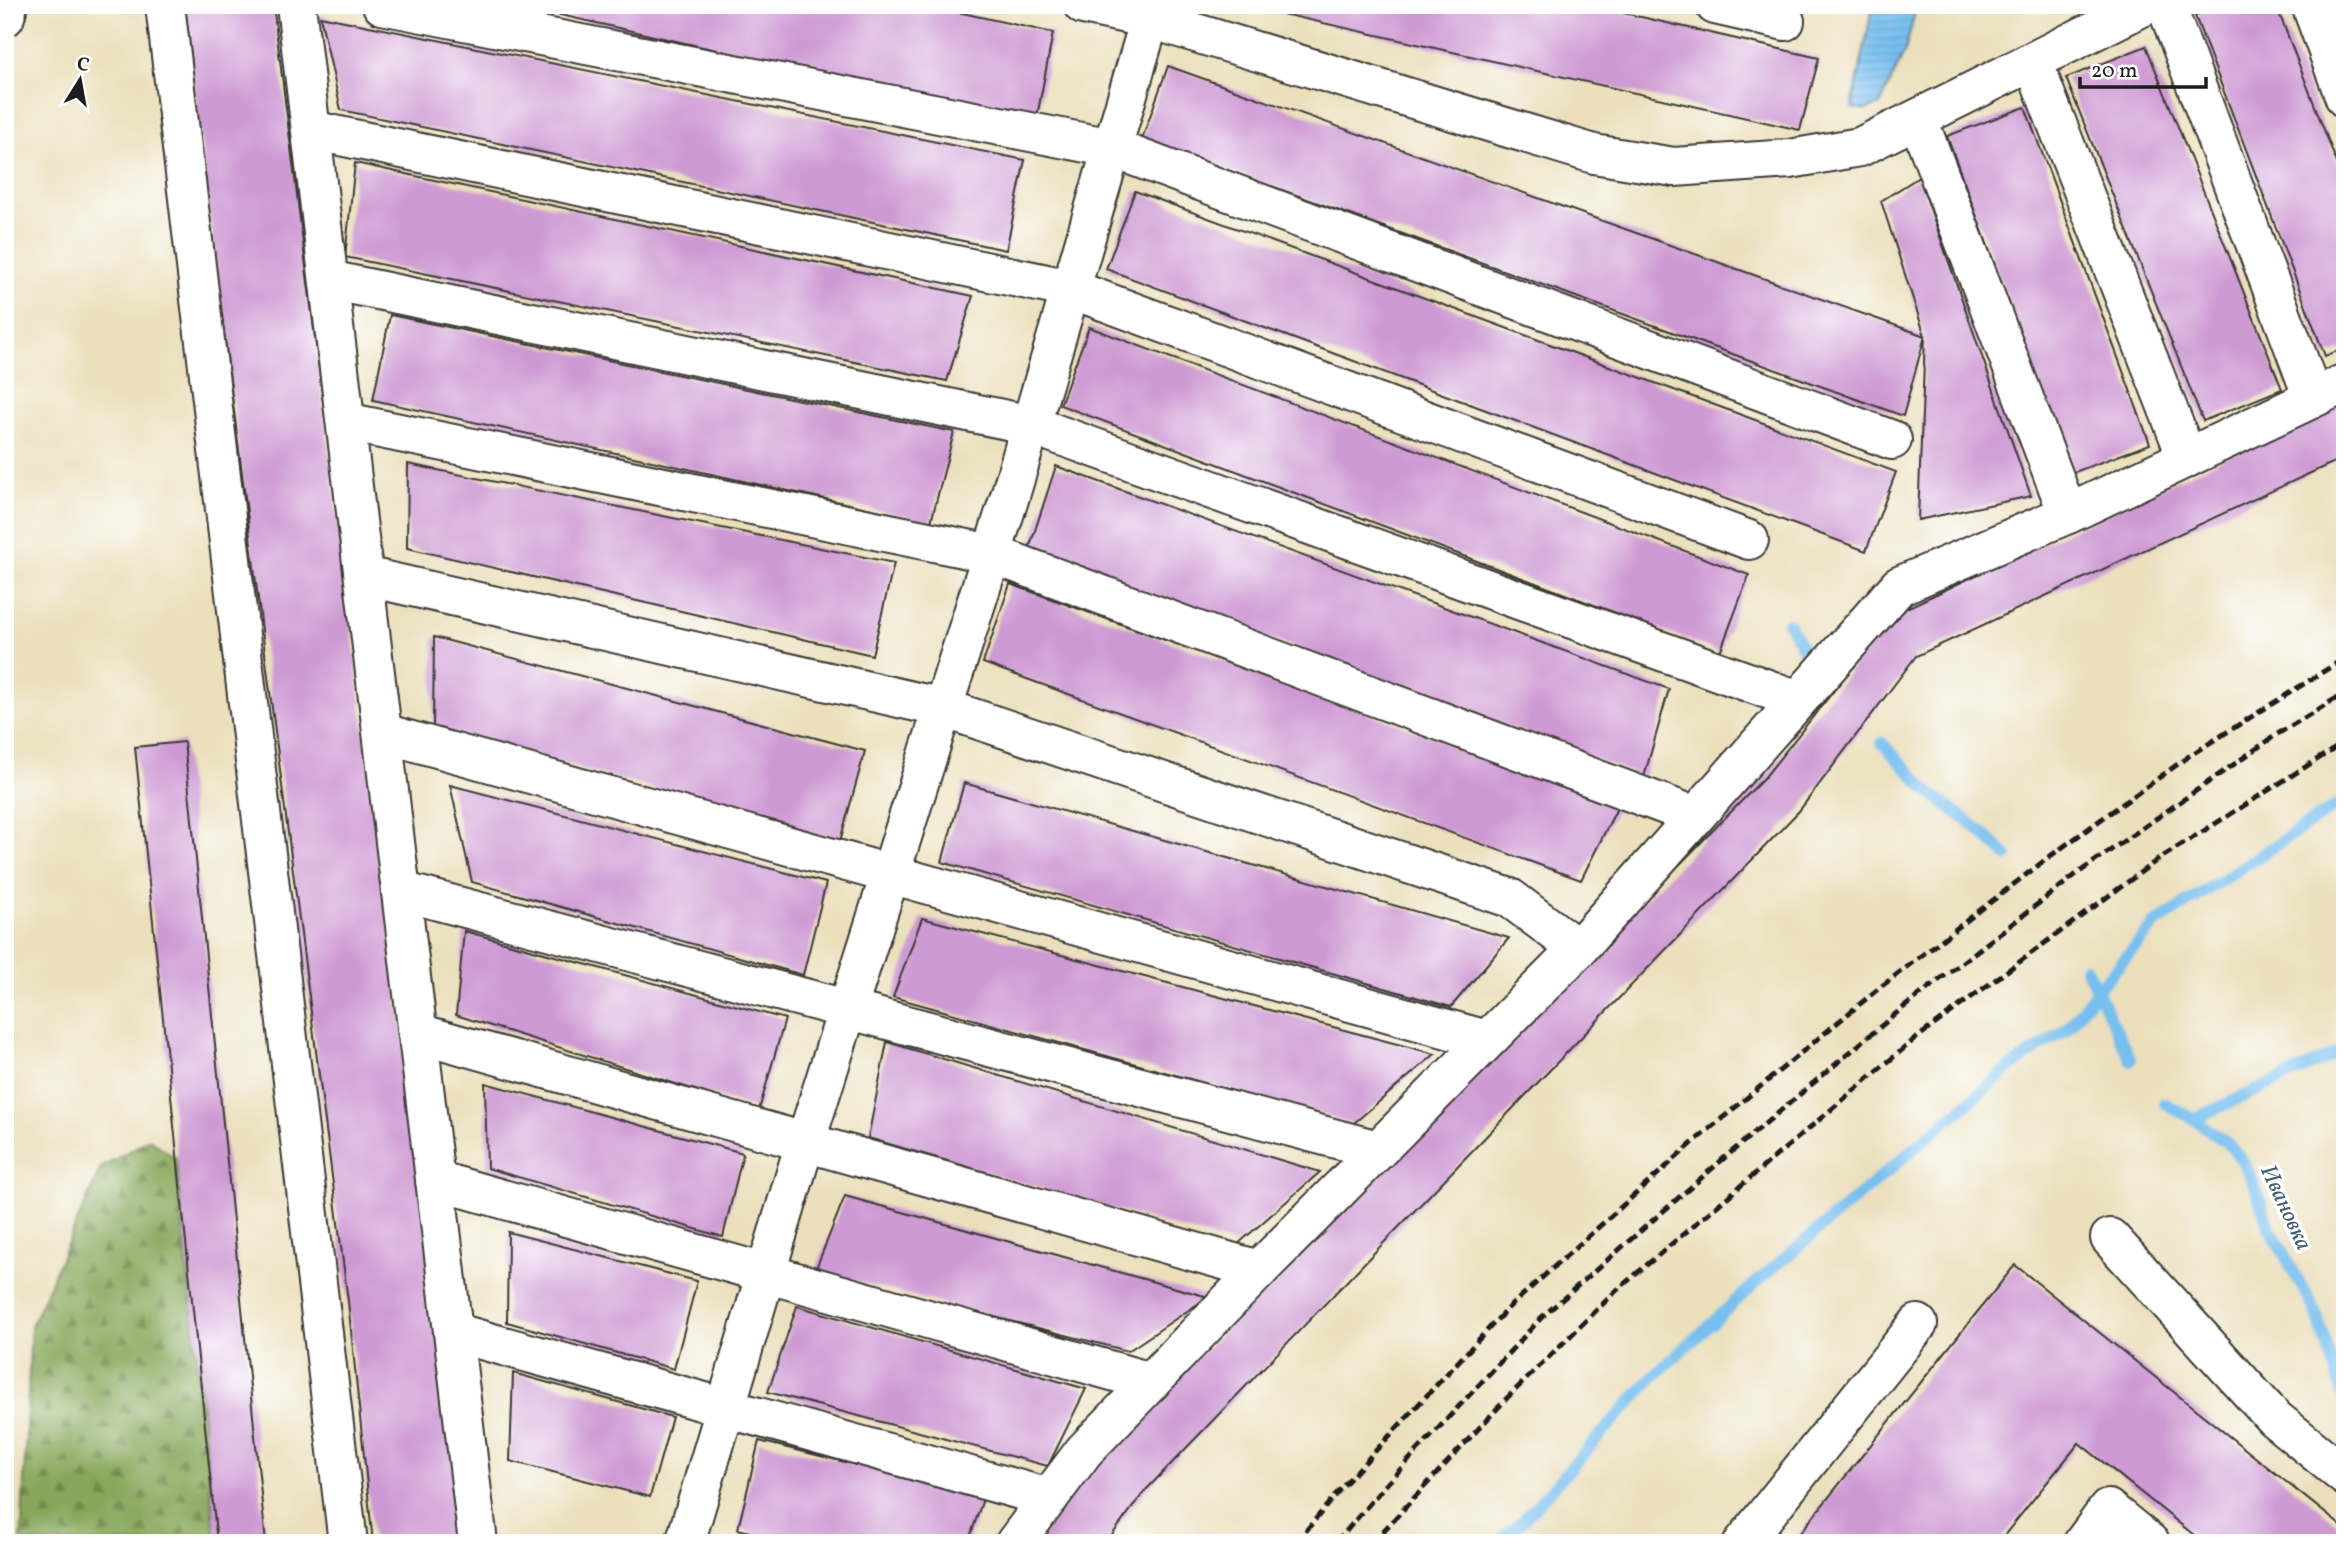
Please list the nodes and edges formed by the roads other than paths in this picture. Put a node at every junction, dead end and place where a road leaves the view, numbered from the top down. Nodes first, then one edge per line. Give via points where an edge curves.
1 (8, 5) edge
2 (165, 5) edge
3 (296, 5) edge
4 (382, 5) edge
5 (1083, 5) edge
6 (1715, 5) edge
7 (2146, 5) edge
8 (2166, 5) edge
9 (2311, 5) edge
10 (1152, 12) edge
11 (5, 17) edge
12 (1786, 21) dead end
13 (2033, 62) junction
14 (2345, 98) edge
15 (1918, 119) junction
16 (311, 131) junction
17 (1112, 148) junction
18 (329, 280) junction
19 (1071, 289) junction
20 (2329, 391) edge
21 (346, 422) junction
22 (1031, 425) junction
23 (1892, 440) dead end
24 (2187, 458) junction
25 (2068, 514) junction
26 (1749, 540) dead end
27 (992, 554) junction
28 (364, 576) junction
29 (1798, 700) junction
30 (943, 708) junction
31 (383, 733) junction
32 (1695, 816) junction
33 (890, 874) junction
34 (401, 891) junction
35 (1578, 949) junction
36 (847, 1009) junction
37 (418, 1033) junction
38 (1487, 1040) junction
39 (805, 1142) junction
40 (1378, 1150) junction
41 (435, 1180) junction
42 (2110, 1238) dead end
43 (1259, 1270) junction
44 (766, 1274) junction
45 (1918, 1324) dead end
46 (453, 1332) junction
47 (1151, 1382) junction
48 (725, 1408) junction
49 (2345, 1476) edge
50 (1049, 1498) junction
51 (348, 1543) edge
52 (478, 1543) edge
53 (685, 1543) edge
54 (1015, 1543) edge
55 (1743, 1543) edge
56 (2083, 1543) edge
57 (2150, 1543) edge

1 - 11 lane
2 - 51 lane
3 - 16 lane
4 - 17 lane
5 - 10 lane
6 - 12 lane
7 - 13 lane
8 - 20 lane
9 - 14 lane
10 - 15 lane via 1594,154 1674,167 1790,159 1860,147
10 - 17 lane
13 - 15 lane
13 - 24 lane
15 - 25 lane
16 - 18 lane
16 - 19 lane
17 - 19 lane
17 - 23 lane
18 - 21 lane
18 - 22 lane
19 - 22 lane
19 - 26 lane
20 - 24 lane
21 - 27 lane
21 - 28 lane
22 - 27 lane
22 - 29 lane
24 - 25 lane
25 - 29 lane via 1899,586
27 - 30 lane
27 - 32 lane
28 - 30 lane
28 - 31 lane
29 - 32 lane
30 - 33 lane
30 - 35 lane via 1510,898
31 - 33 lane
31 - 34 lane
32 - 35 lane
33 - 36 lane
33 - 38 lane
34 - 36 lane
34 - 37 lane
35 - 38 lane
36 - 39 lane
36 - 40 lane
37 - 39 lane
37 - 41 lane
38 - 40 lane
39 - 43 lane
39 - 44 lane
40 - 43 lane
41 - 44 lane
41 - 46 lane
42 - 49 lane via 2274,1418
43 - 47 lane
44 - 47 lane
44 - 48 lane
45 - 55 lane
46 - 48 lane
46 - 52 lane
47 - 50 lane via 1083,1451
48 - 50 lane
48 - 53 lane
50 - 54 lane
56 - 57 lane via 2108,1509

